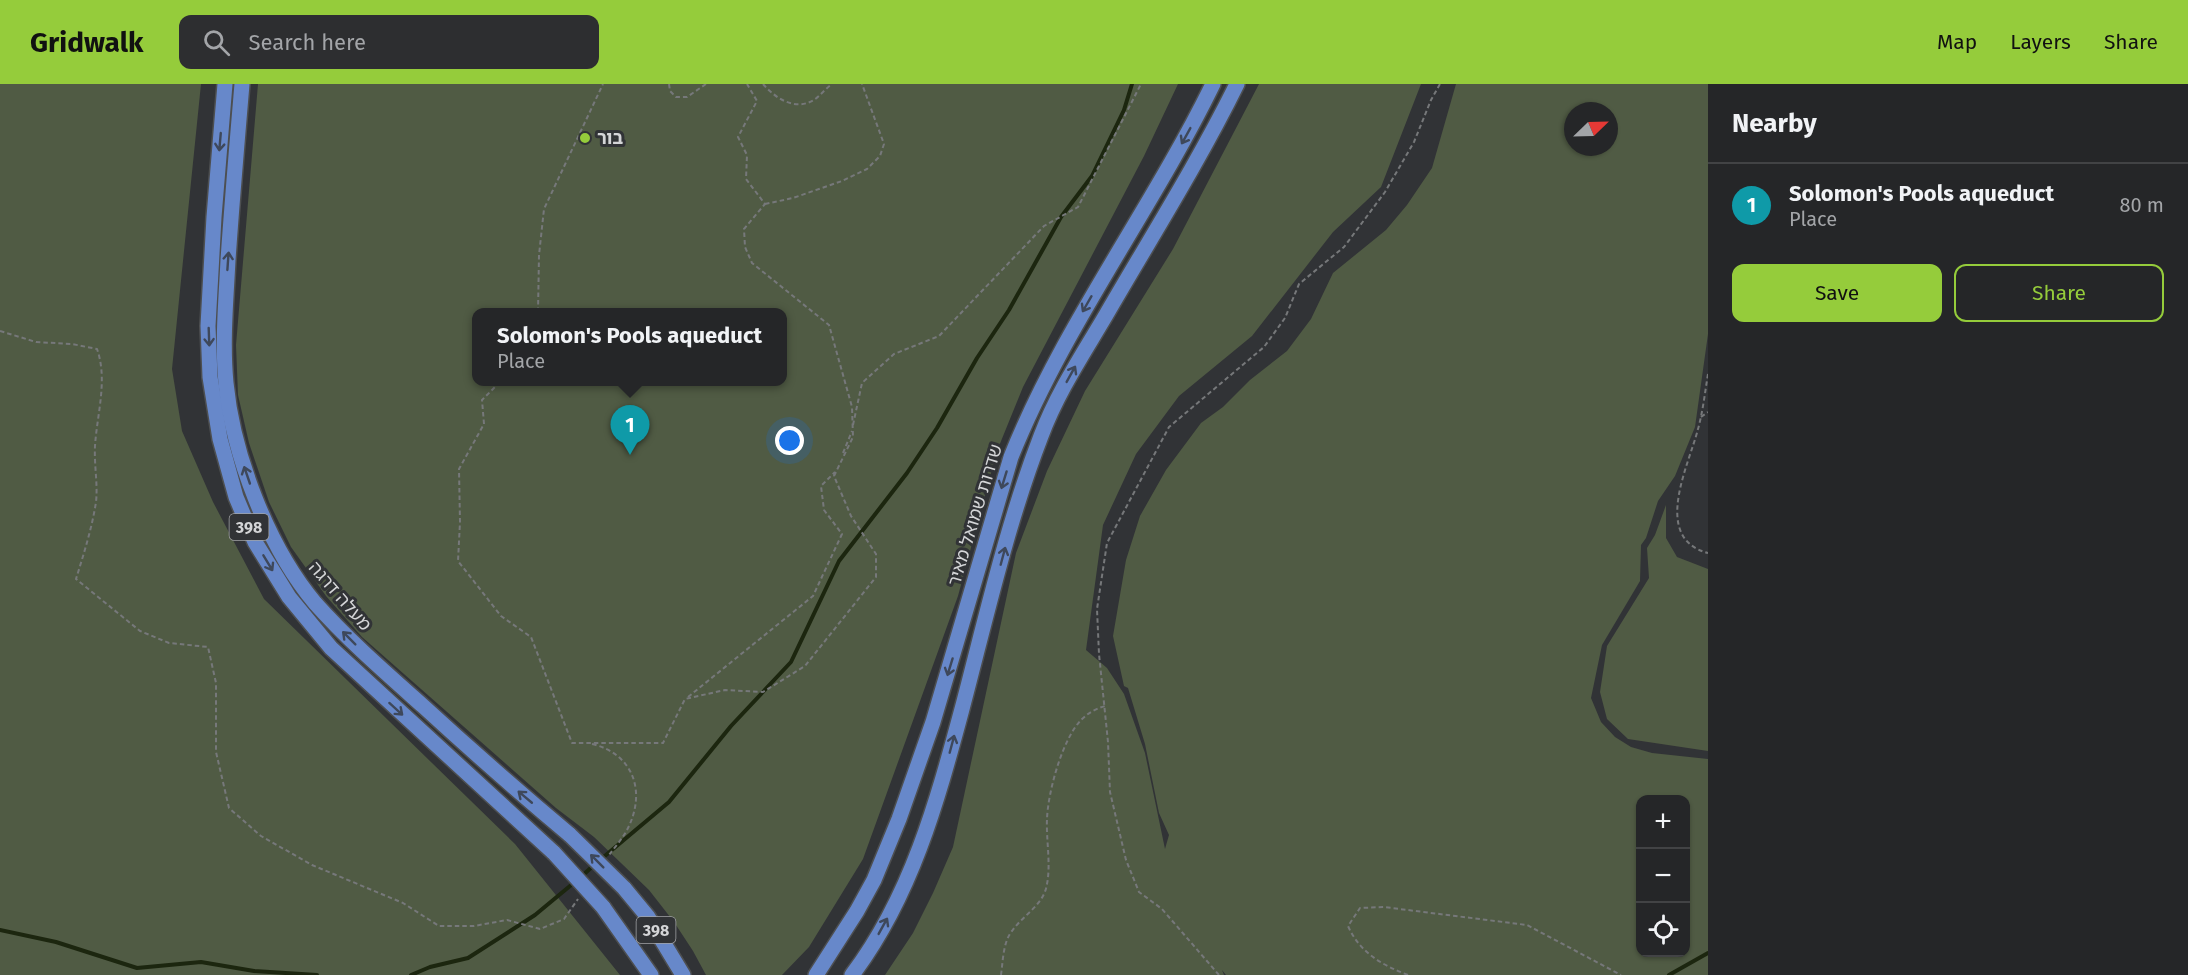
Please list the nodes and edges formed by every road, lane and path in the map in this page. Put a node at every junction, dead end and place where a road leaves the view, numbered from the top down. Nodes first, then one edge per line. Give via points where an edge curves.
1 (225, 84) edge
2 (242, 84) edge
3 (603, 84) edge
4 (669, 84) edge
5 (706, 84) edge
6 (747, 84) edge
7 (763, 84) edge
8 (832, 84) edge
9 (862, 84) edge
10 (1141, 84) edge
11 (1213, 84) edge
12 (1236, 84) edge
13 (1440, 84) edge
14 (765, 204) junction
15 (538, 308) edge
16 (0, 331) edge
17 (1708, 374) edge
18 (495, 386) edge
19 (1708, 412) edge
20 (1700, 418) junction
21 (852, 429) junction
22 (837, 471) junction
23 (1708, 553) edge
24 (686, 699) junction
25 (1105, 706) junction
26 (589, 743) junction
27 (607, 858) dead end
28 (582, 893) dead end
29 (651, 975) edge
30 (683, 975) edge
31 (816, 975) edge
32 (852, 975) edge
33 (1001, 975) edge
34 (1219, 975) edge
35 (1408, 975) edge
36 (1621, 975) edge

1 -> 29 main road, מעלה דרגה / 398, bridge via 208,326 210,377 220,439 236,497 255,542 289,597 331,648 554,853 603,907
30 -> 2 main road, מעלה דרגה / 398, bridge via 648,917 624,888 570,835 349,639 314,602 278,547 238,450 230,414 224,348
3 - 15 path via 544,210
4 - 5 path via 676,97 687,97
6 - 14 path via 757,101 738,137 747,155 746,179
7 - 8 path via 788,103 798,105 814,100
9 - 14 path via 884,144 880,156 867,169 842,181
10 - 21 path via 1078,207 1044,225 939,336 894,354 862,383
11 -> 31 main road, שדרות שמואל מאיר via 1075,325 1025,423 1011,457 937,711 898,819 874,880
32 -> 12 main road, שדרות שמואל מאיר via 890,913 925,835 1008,536 1042,432
13 - 25 path via 1414,142 1344,247 1299,284 1285,318 1264,347 1169,427 1142,476 1107,543 1097,609
14 - 21 path via 744,229 745,247 752,263 829,325 852,407
16 - 28 path via 36,342 97,349 102,363 95,446 96,500 76,579 140,631 169,643 208,647 216,683 216,752 228,808 261,836 292,854 403,903 439,926 511,921 540,929 564,919
17 - 20 path
18 - 26 path via 482,400 484,424 459,469 458,561 501,616 531,637 572,743
19 - 20 path
20 - 23 path via 1677,496 1678,519 1685,540
21 - 22 path via 853,437
22 - 24 path via 821,486 824,510 842,534 813,596
22 - 24 path via 834,476 851,516 876,555 876,577 805,666 763,692 725,690
24 - 26 path via 663,743
25 - 33 path via 1080,721 1062,755 1047,816 1047,884 1040,901 1011,932
25 - 34 path via 1110,792 1130,871 1139,892 1162,909
26 - 27 path via 607,748 629,766 638,793 628,828
35 - 36 path via 1385,966 1355,941 1348,926 1360,908 1384,907 1527,925

